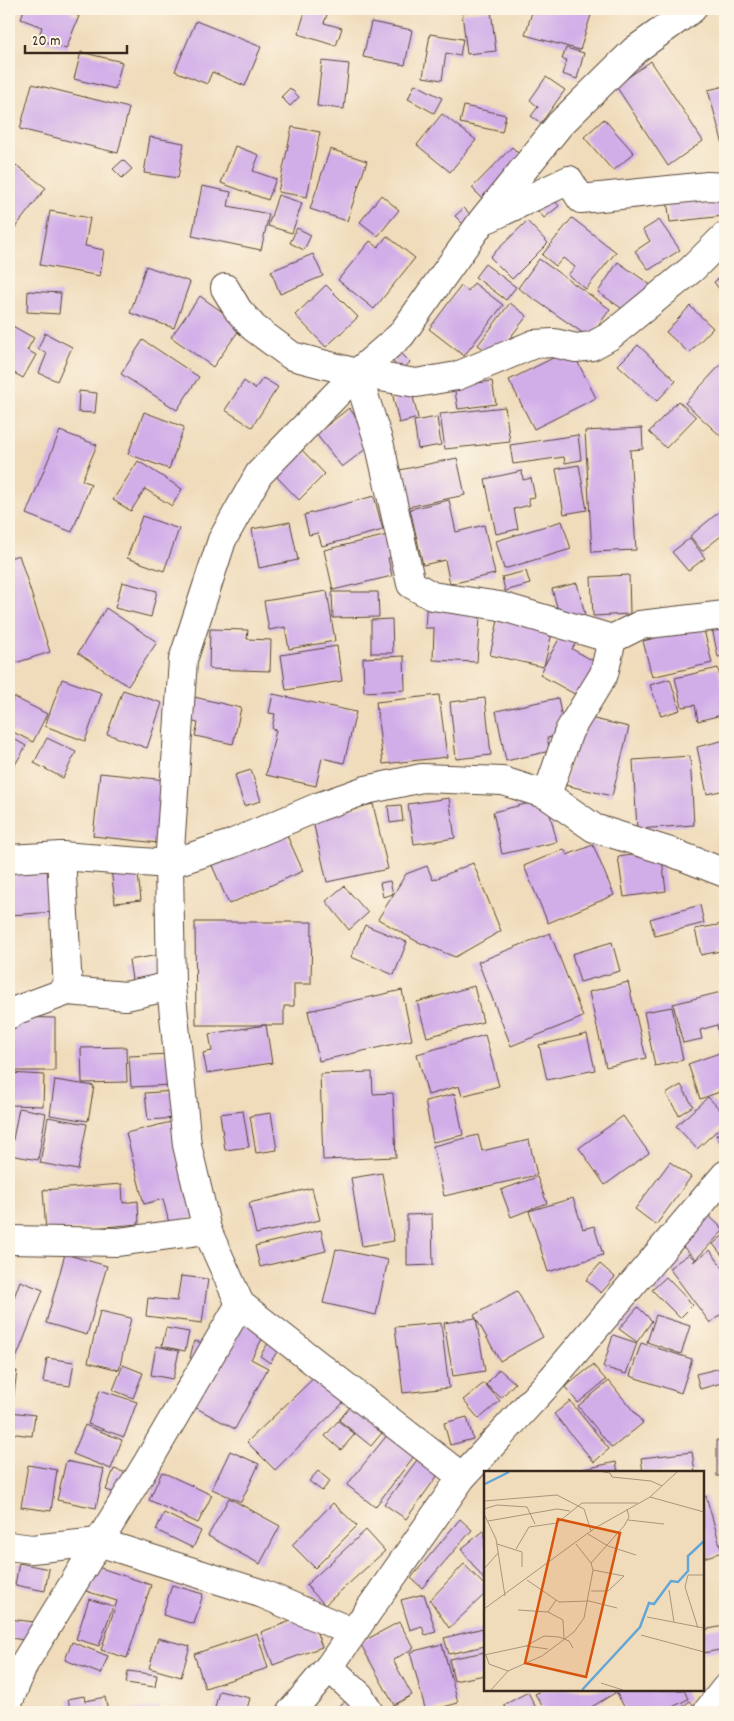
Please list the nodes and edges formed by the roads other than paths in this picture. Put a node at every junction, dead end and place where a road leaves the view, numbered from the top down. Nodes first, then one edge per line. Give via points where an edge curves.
1 (692, 9) edge
2 (725, 187) edge
3 (482, 221) junction
4 (725, 236) edge
5 (225, 288) dead end
6 (358, 373) junction
7 (725, 614) edge
8 (612, 638) junction
9 (547, 795) junction
10 (61, 856) junction
11 (9, 858) edge
12 (169, 864) junction
13 (725, 873) edge
14 (171, 986) junction
15 (68, 991) junction
16 (9, 1015) edge
17 (725, 1175) edge
18 (207, 1230) junction
19 (9, 1240) edge
20 (240, 1304) junction
21 (462, 1477) junction
22 (98, 1542) junction
23 (9, 1546) edge
24 (352, 1632) junction
25 (329, 1667) junction
26 (725, 1689) edge
27 (9, 1701) edge
28 (292, 1712) edge
29 (369, 1712) edge
30 (707, 1712) edge

1 - 3 street via 635,50 560,124
2 - 3 street via 581,199 569,180
3 - 6 street via 401,335
4 - 6 street via 692,269 610,336 592,346 576,348 554,343 534,344 456,376 416,383
5 - 6 street via 254,328 292,356
6 - 8 street via 380,446 411,584 432,596 500,606
6 - 12 street via 259,474 222,540 183,660
7 - 8 street via 640,625
8 - 9 street via 604,674 569,731
9 - 12 street via 503,782 422,778 358,793 231,844
9 - 13 street via 594,828
10 - 11 street
10 - 12 street
10 - 15 street
12 - 14 street
14 - 15 street via 126,996
14 - 18 street via 187,1145
15 - 16 street
17 - 21 street via 552,1379
18 - 19 street via 118,1242
18 - 20 street
20 - 21 street
20 - 22 street
21 - 24 street
22 - 23 street via 32,1549
22 - 24 street via 263,1594
22 - 27 street via 24,1664
24 - 25 street
25 - 28 street
25 - 29 street via 360,1696
26 - 30 street

